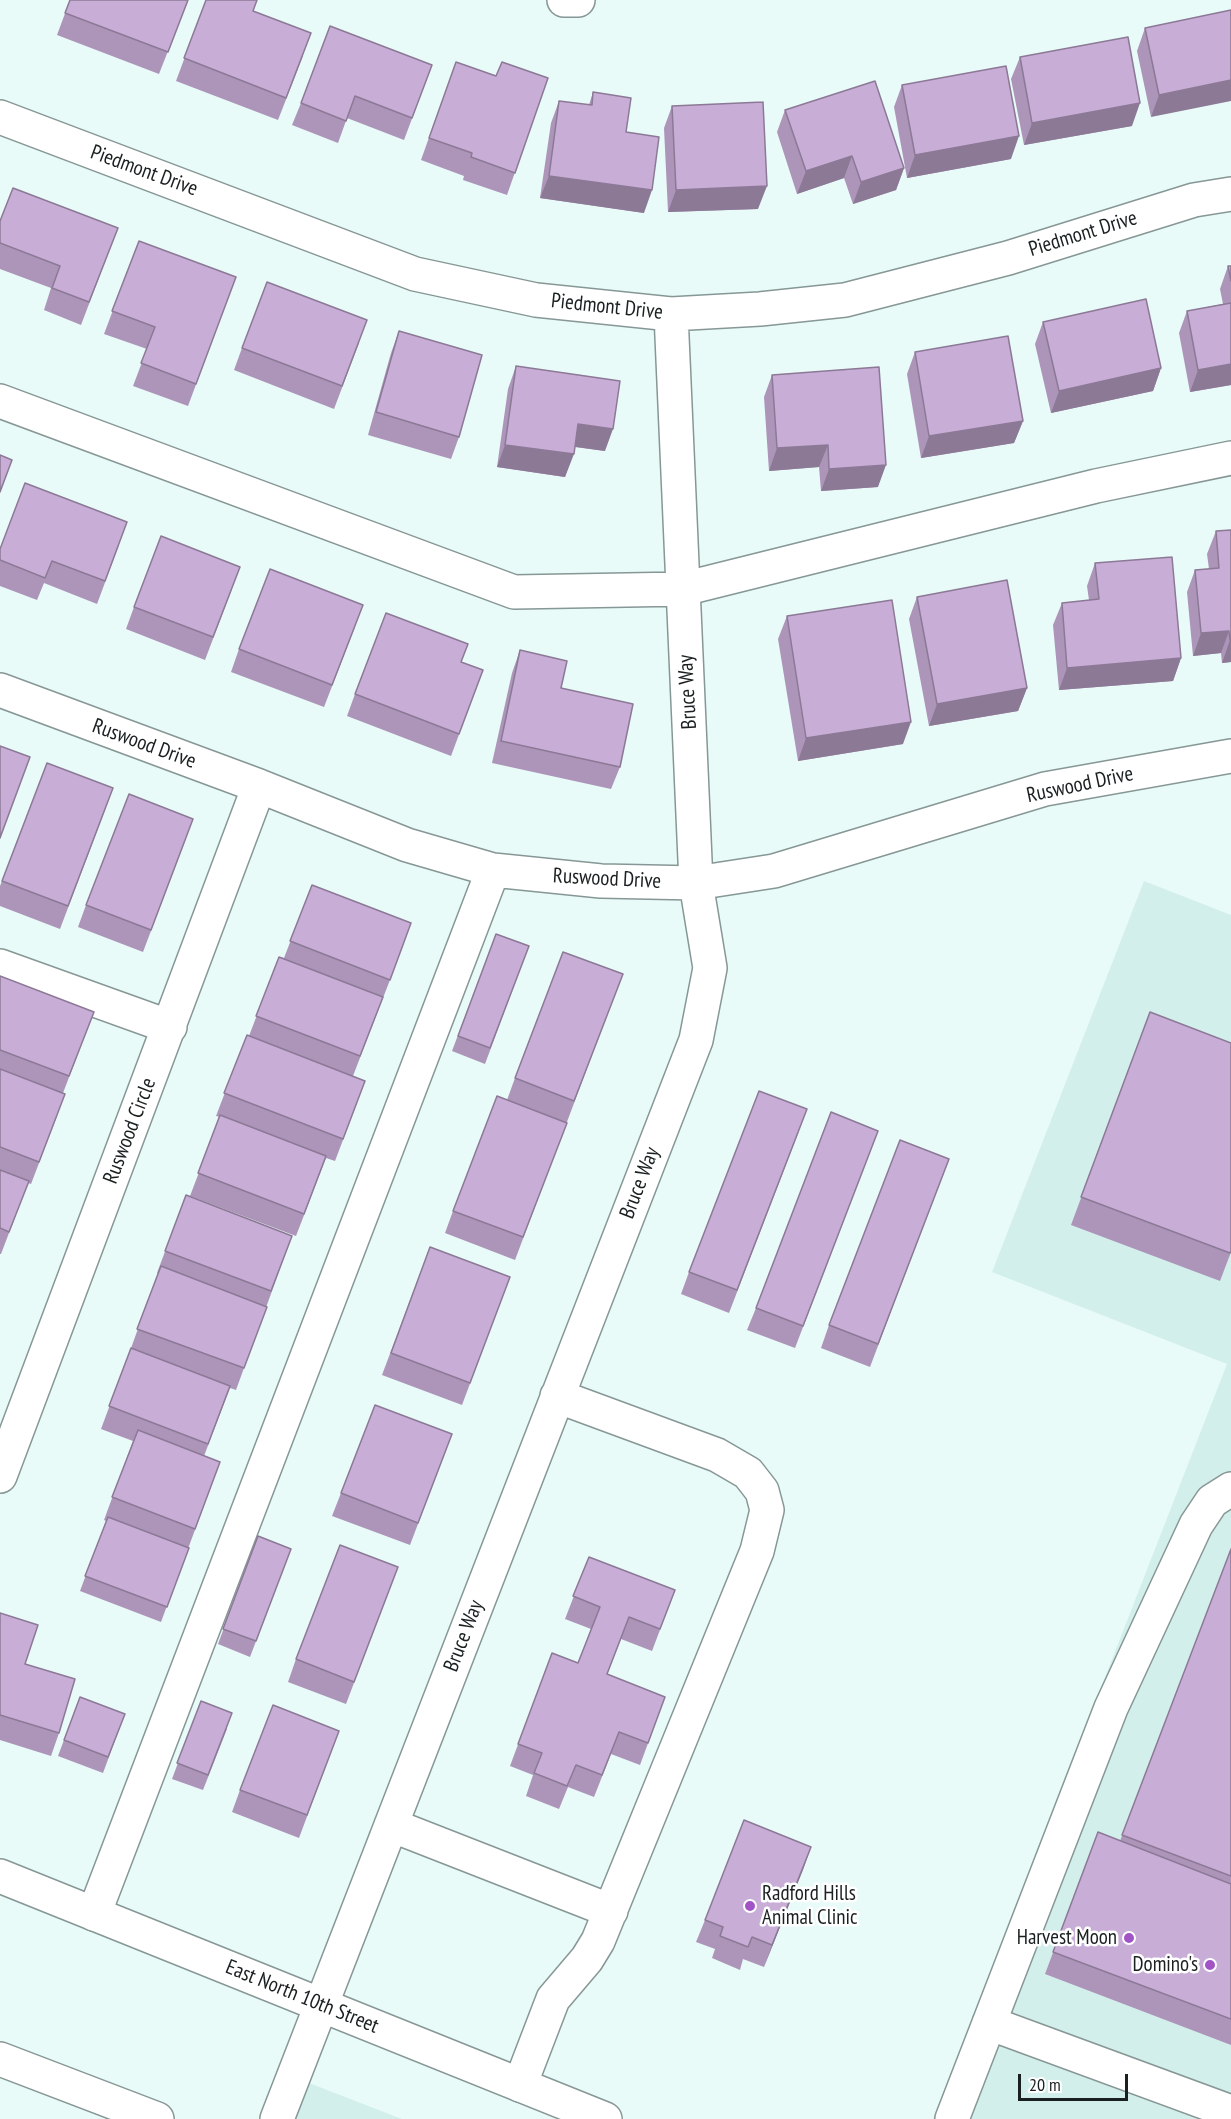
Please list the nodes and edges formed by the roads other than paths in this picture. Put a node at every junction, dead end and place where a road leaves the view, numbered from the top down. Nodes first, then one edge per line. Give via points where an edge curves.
1 (564, 0) edge
2 (579, 0) edge
3 (0, 117) edge
4 (1231, 194) edge
5 (671, 314) junction
6 (0, 401) edge
7 (1231, 458) edge
8 (683, 589) junction
9 (0, 690) edge
10 (1231, 756) edge
11 (259, 786) junction
12 (494, 870) junction
13 (696, 883) junction
14 (0, 966) edge
15 (170, 1027) junction
16 (557, 1396) junction
17 (0, 1476) edge
18 (1231, 1489) edge
19 (391, 1825) junction
20 (0, 1876) edge
21 (611, 1911) junction
22 (94, 1914) junction
23 (321, 2005) junction
24 (989, 2023) junction
25 (0, 2059) edge
26 (520, 2085) junction
27 (1231, 2112) edge
28 (955, 2118) edge
29 (157, 2119) edge
30 (277, 2119) edge
31 (605, 2119) edge

1 - 2 street
3 - 5 street, Piedmont Drive via 415,274 536,300
4 - 5 street, Piedmont Drive via 1194,200 1008,258 845,300
5 - 8 street, Bruce Way
6 - 8 street via 514,592
7 - 8 street via 1096,486
8 - 13 street, Bruce Way
9 - 11 street, Ruswood Drive
10 - 13 street, Ruswood Drive via 1045,789 774,872
11 - 12 street, Ruswood Drive via 406,845
11 - 15 street, Ruswood Circle
12 - 13 street, Ruswood Drive via 601,881
12 - 22 street
13 - 16 street, Bruce Way via 710,968 696,1040
14 - 15 street
15 - 17 street, Ruswood Circle
16 - 19 street, Bruce Way
16 - 21 street via 717,1455 748,1473 762,1491 767,1510 763,1535
18 - 24 street via 1212,1501 1196,1525 1111,1707
19 - 21 street
19 - 23 street, Bruce Way
20 - 22 street, East North 10th Street
21 - 26 street via 587,1959 553,1999
22 - 23 street, East North 10th Street
23 - 26 street, East North 10th Street
23 - 30 street, Bruce Way
24 - 27 street
24 - 28 street
25 - 29 street
26 - 31 street, East North 10th Street

